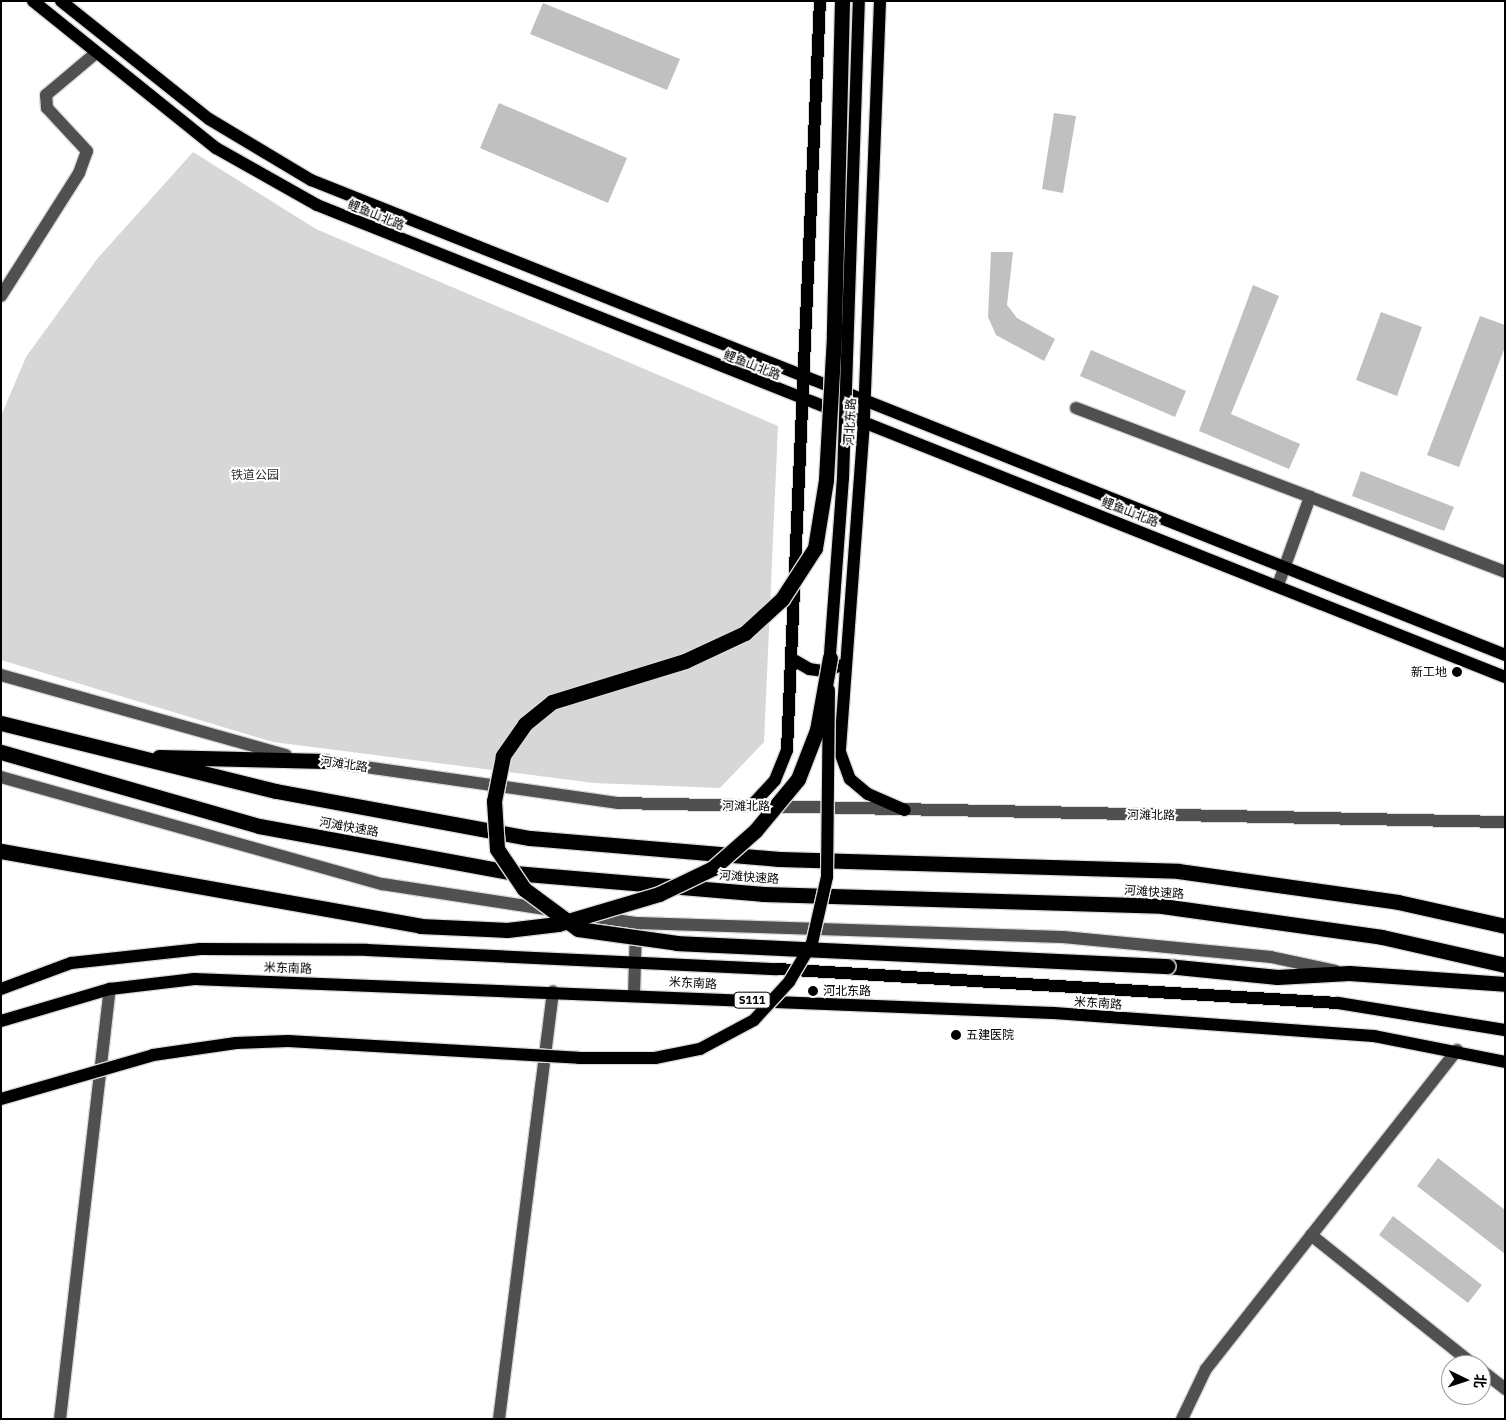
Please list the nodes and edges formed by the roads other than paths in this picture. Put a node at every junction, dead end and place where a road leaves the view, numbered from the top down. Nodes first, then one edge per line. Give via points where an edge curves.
1 (33, 1) edge
2 (62, 1) edge
3 (820, 1) edge
4 (842, 1) edge
5 (859, 1) edge
6 (880, 1) edge
7 (96, 53) junction
8 (1, 296) edge
9 (806, 378) junction
10 (805, 400) junction
11 (865, 402) junction
12 (1076, 408) dead end
13 (864, 422) junction
14 (1310, 497) junction
15 (1284, 568) junction
16 (1505, 572) edge
17 (1278, 585) junction
18 (1505, 655) edge
19 (830, 658) junction
20 (792, 659) junction
21 (846, 664) junction
22 (1, 675) edge
23 (1505, 677) edge
24 (1, 723) edge
25 (1, 752) edge
26 (118, 755) junction
27 (325, 761) junction
28 (1, 777) edge
29 (751, 806) junction
30 (905, 810) junction
31 (1505, 822) edge
32 (1, 851) edge
33 (636, 923) junction
34 (1505, 926) edge
35 (634, 962) junction
36 (1505, 965) edge
37 (1349, 974) junction
38 (1505, 984) edge
39 (1, 989) edge
40 (110, 989) junction
41 (554, 991) junction
42 (634, 994) junction
43 (1, 1021) edge
44 (1505, 1030) edge
45 (1457, 1050) junction
46 (1505, 1062) edge
47 (1, 1099) edge
48 (1311, 1235) junction
49 (1461, 1355) edge
50 (1491, 1378) edge
51 (1505, 1389) edge
52 (60, 1419) edge
53 (498, 1419) edge
54 (1182, 1419) edge

1 - 7 main road, 鲤鱼山北路
2 - 9 main road, 鲤鱼山北路 via 209,119 311,180
3 - 9 main road
4 - 37 highway, bridge via 834,336 826,480 815,548 782,599 745,633 685,661 552,702 525,724 503,756 494,801 497,848 524,889 578,929 676,943 1167,966 1277,977
5 - 19 main road, bridge via 843,478
6 - 11 main road, 河北东路
7 - 8 street via 46,95 47,108 87,151 79,173
7 - 10 main road, 鲤鱼山北路 via 216,148 318,206
9 - 10 main road
9 - 11 main road, 鲤鱼山北路
10 - 13 main road, 鲤鱼山北路
10 - 20 main road
11 - 13 main road, 河北东路
11 - 15 main road, 鲤鱼山北路
12 - 14 street
13 - 17 main road, 鲤鱼山北路
13 - 21 main road, 河北东路
14 - 15 street
14 - 16 street
15 - 17 street
15 - 18 main road, 鲤鱼山北路
17 - 23 main road, 鲤鱼山北路
19 - 32 highway, bridge via 817,730 798,779 755,831 704,872 659,894 558,924 507,930 420,926
19 - 47 main road, bridge via 827,876 812,943 789,982 754,1020 700,1049 655,1058 580,1058 288,1041 236,1044 153,1055
20 - 21 main road via 809,669 824,671
20 - 29 main road via 787,750 775,780
21 - 30 main road, 河北东路 via 840,752 850,779 868,794
22 - 27 street, 河滩北路 via 278,754
24 - 26 highway, 河滩快速路
25 - 36 highway, 河滩快速路 via 259,826 514,873 763,894 1162,906 1382,937
26 - 27 highway
26 - 34 highway, 河滩快速路 via 276,791 530,838 779,859 1178,871 1398,902
27 - 29 street, 河滩北路 via 618,803
28 - 33 street via 382,884
29 - 30 street, 河滩北路
30 - 31 street, 河滩北路
33 - 35 street
33 - 37 street via 1063,937 1271,957
35 - 39 main road, 米东南路 via 366,950 200,949 71,963
35 - 42 street
35 - 44 main road, 米东南路 via 1338,1002
37 - 38 highway
40 - 41 main road, 米东南路 / S111 via 194,979
40 - 43 main road, 米东南路 / S111
40 - 52 street
41 - 42 main road, 米东南路 / S111
41 - 53 street
42 - 45 main road, 米东南路 / S111 via 1063,1014 1374,1036
45 - 46 main road, 米东南路 / S111
45 - 48 street
48 - 49 street
48 - 54 street via 1206,1369
50 - 51 street

